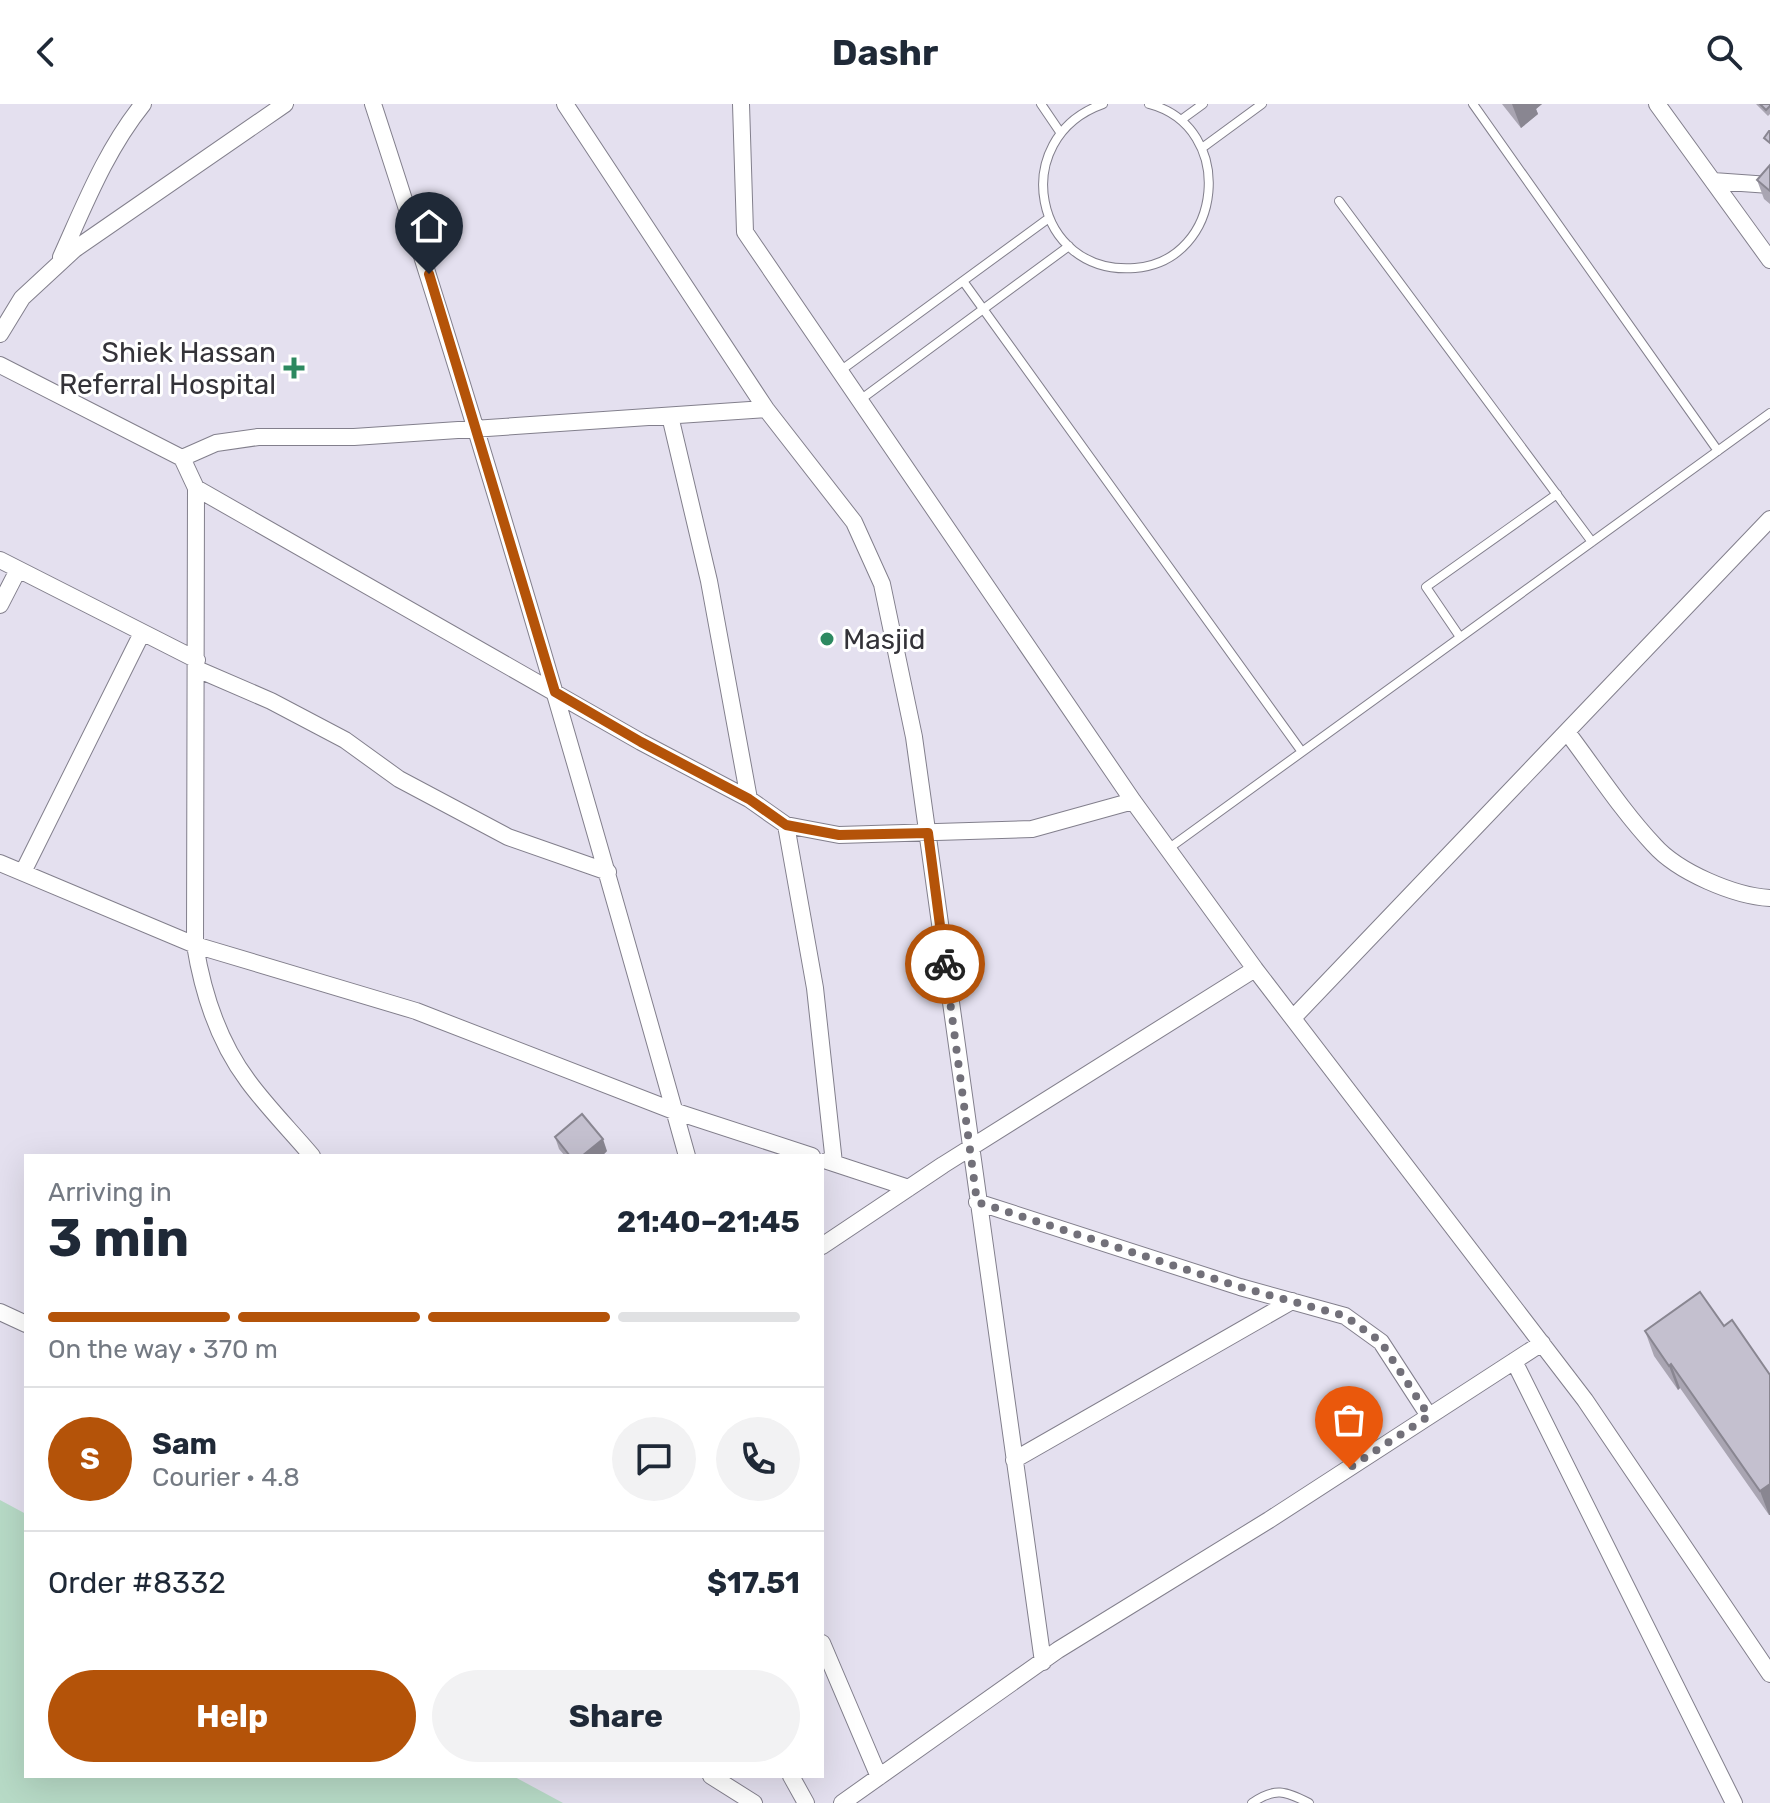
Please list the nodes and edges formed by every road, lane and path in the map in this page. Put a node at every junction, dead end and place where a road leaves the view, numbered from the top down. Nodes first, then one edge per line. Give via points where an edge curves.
1 (143, 104) edge
2 (285, 104) edge
3 (373, 104) edge
4 (565, 104) edge
5 (741, 104) edge
6 (1041, 104) edge
7 (1103, 104) edge
8 (1149, 104) edge
9 (1203, 104) edge
10 (1262, 104) edge
11 (1473, 104) edge
12 (1657, 104) edge
13 (1086, 107) edge
14 (1181, 120) junction
15 (1060, 132) junction
16 (1202, 148) junction
17 (1713, 181) junction
18 (1770, 185) edge
19 (1339, 201) dead end
20 (1049, 218) junction
21 (1069, 246) junction
22 (1770, 260) edge
23 (58, 265) junction
24 (963, 281) junction
25 (983, 310) junction
26 (0, 334) edge
27 (0, 365) edge
28 (840, 371) junction
29 (860, 401) junction
30 (766, 409) junction
31 (1770, 413) edge
32 (670, 416) junction
33 (478, 430) junction
34 (1718, 451) junction
35 (182, 458) junction
36 (196, 488) junction
37 (1557, 494) junction
38 (1770, 519) edge
39 (1592, 542) junction
40 (0, 560) edge
41 (18, 570) junction
42 (0, 605) edge
43 (142, 633) junction
44 (1460, 637) junction
45 (197, 664) junction
46 (555, 692) junction
47 (1567, 732) junction
48 (1302, 752) junction
49 (749, 799) junction
50 (1133, 801) junction
51 (786, 825) junction
52 (928, 833) junction
53 (1168, 849) junction
54 (8, 870) edge
55 (608, 872) junction
56 (1770, 898) edge
57 (195, 945) junction
58 (1255, 969) junction
59 (1293, 1018) junction
60 (674, 1111) junction
61 (970, 1148) junction
62 (310, 1154) edge
63 (686, 1154) edge
64 (806, 1154) edge
65 (828, 1161) edge
66 (909, 1188) junction
67 (977, 1202) junction
68 (824, 1245) edge
69 (1292, 1301) junction
70 (0, 1312) edge
71 (24, 1323) edge
72 (1542, 1343) junction
73 (1514, 1361) junction
74 (1429, 1416) junction
75 (1014, 1460) junction
76 (824, 1648) edge
77 (1043, 1662) junction
78 (1770, 1674) edge
79 (879, 1777) junction
80 (714, 1778) edge
81 (792, 1778) edge
82 (754, 1803) edge
83 (806, 1803) edge
84 (842, 1803) edge
85 (1252, 1803) edge
86 (1309, 1803) edge
87 (1734, 1803) edge

1 - 23 street via 98,174
2 - 23 street
3 - 33 street
4 - 30 street
5 - 28 street via 745,232
6 - 15 lane
7 - 13 lane
8 - 14 lane
9 - 14 lane
10 - 16 lane
11 - 34 lane
12 - 17 street
13 - 15 lane
14 - 16 lane
15 - 20 lane via 1047,156 1042,184
16 - 21 lane via 1209,199 1200,224 1184,245 1163,260 1137,268 1111,268
17 - 18 street
17 - 22 street
19 - 37 lane
20 - 21 lane
20 - 24 lane
21 - 25 lane
23 - 26 street via 22,298
24 - 25 lane
24 - 28 lane
25 - 29 lane
25 - 48 lane
27 - 35 street
28 - 29 street
29 - 50 street
30 - 32 street
30 - 52 street via 854,522 882,584
31 - 34 lane
32 - 33 street
32 - 49 street via 709,581
33 - 35 street via 258,437 216,443
33 - 46 street
34 - 39 lane
35 - 36 street
36 - 45 street
36 - 46 street
37 - 39 lane
37 - 44 lane via 1426,587
38 - 47 street
39 - 44 lane
40 - 41 street
41 - 42 street
41 - 43 street
43 - 45 street
43 - 54 street
44 - 48 lane
45 - 55 street via 345,740 399,779 508,837
45 - 57 street
46 - 49 street
46 - 55 street
47 - 56 street via 1655,847 1696,875 1753,897
47 - 59 street
48 - 53 lane
49 - 51 street
50 - 52 street via 1032,829
50 - 53 street
51 - 52 street via 839,835
51 - 65 street via 815,988
52 - 61 street
53 - 58 street
54 - 57 street
55 - 60 street
57 - 60 street via 416,1011
57 - 62 street via 201,983 220,1032 247,1080
58 - 59 street
58 - 61 street
59 - 72 street
60 - 63 street
60 - 64 street
61 - 66 street
61 - 67 street
65 - 66 street
66 - 68 street
67 - 69 street
67 - 75 street
69 - 74 street via 1345,1316 1381,1342
69 - 75 street
70 - 71 street
72 - 73 street
72 - 78 street
73 - 74 street
73 - 87 street
74 - 77 street
75 - 77 street
76 - 79 street
77 - 79 street
79 - 84 street
80 - 82 street
81 - 83 street
85 - 86 lane via 1264,1794 1285,1791

